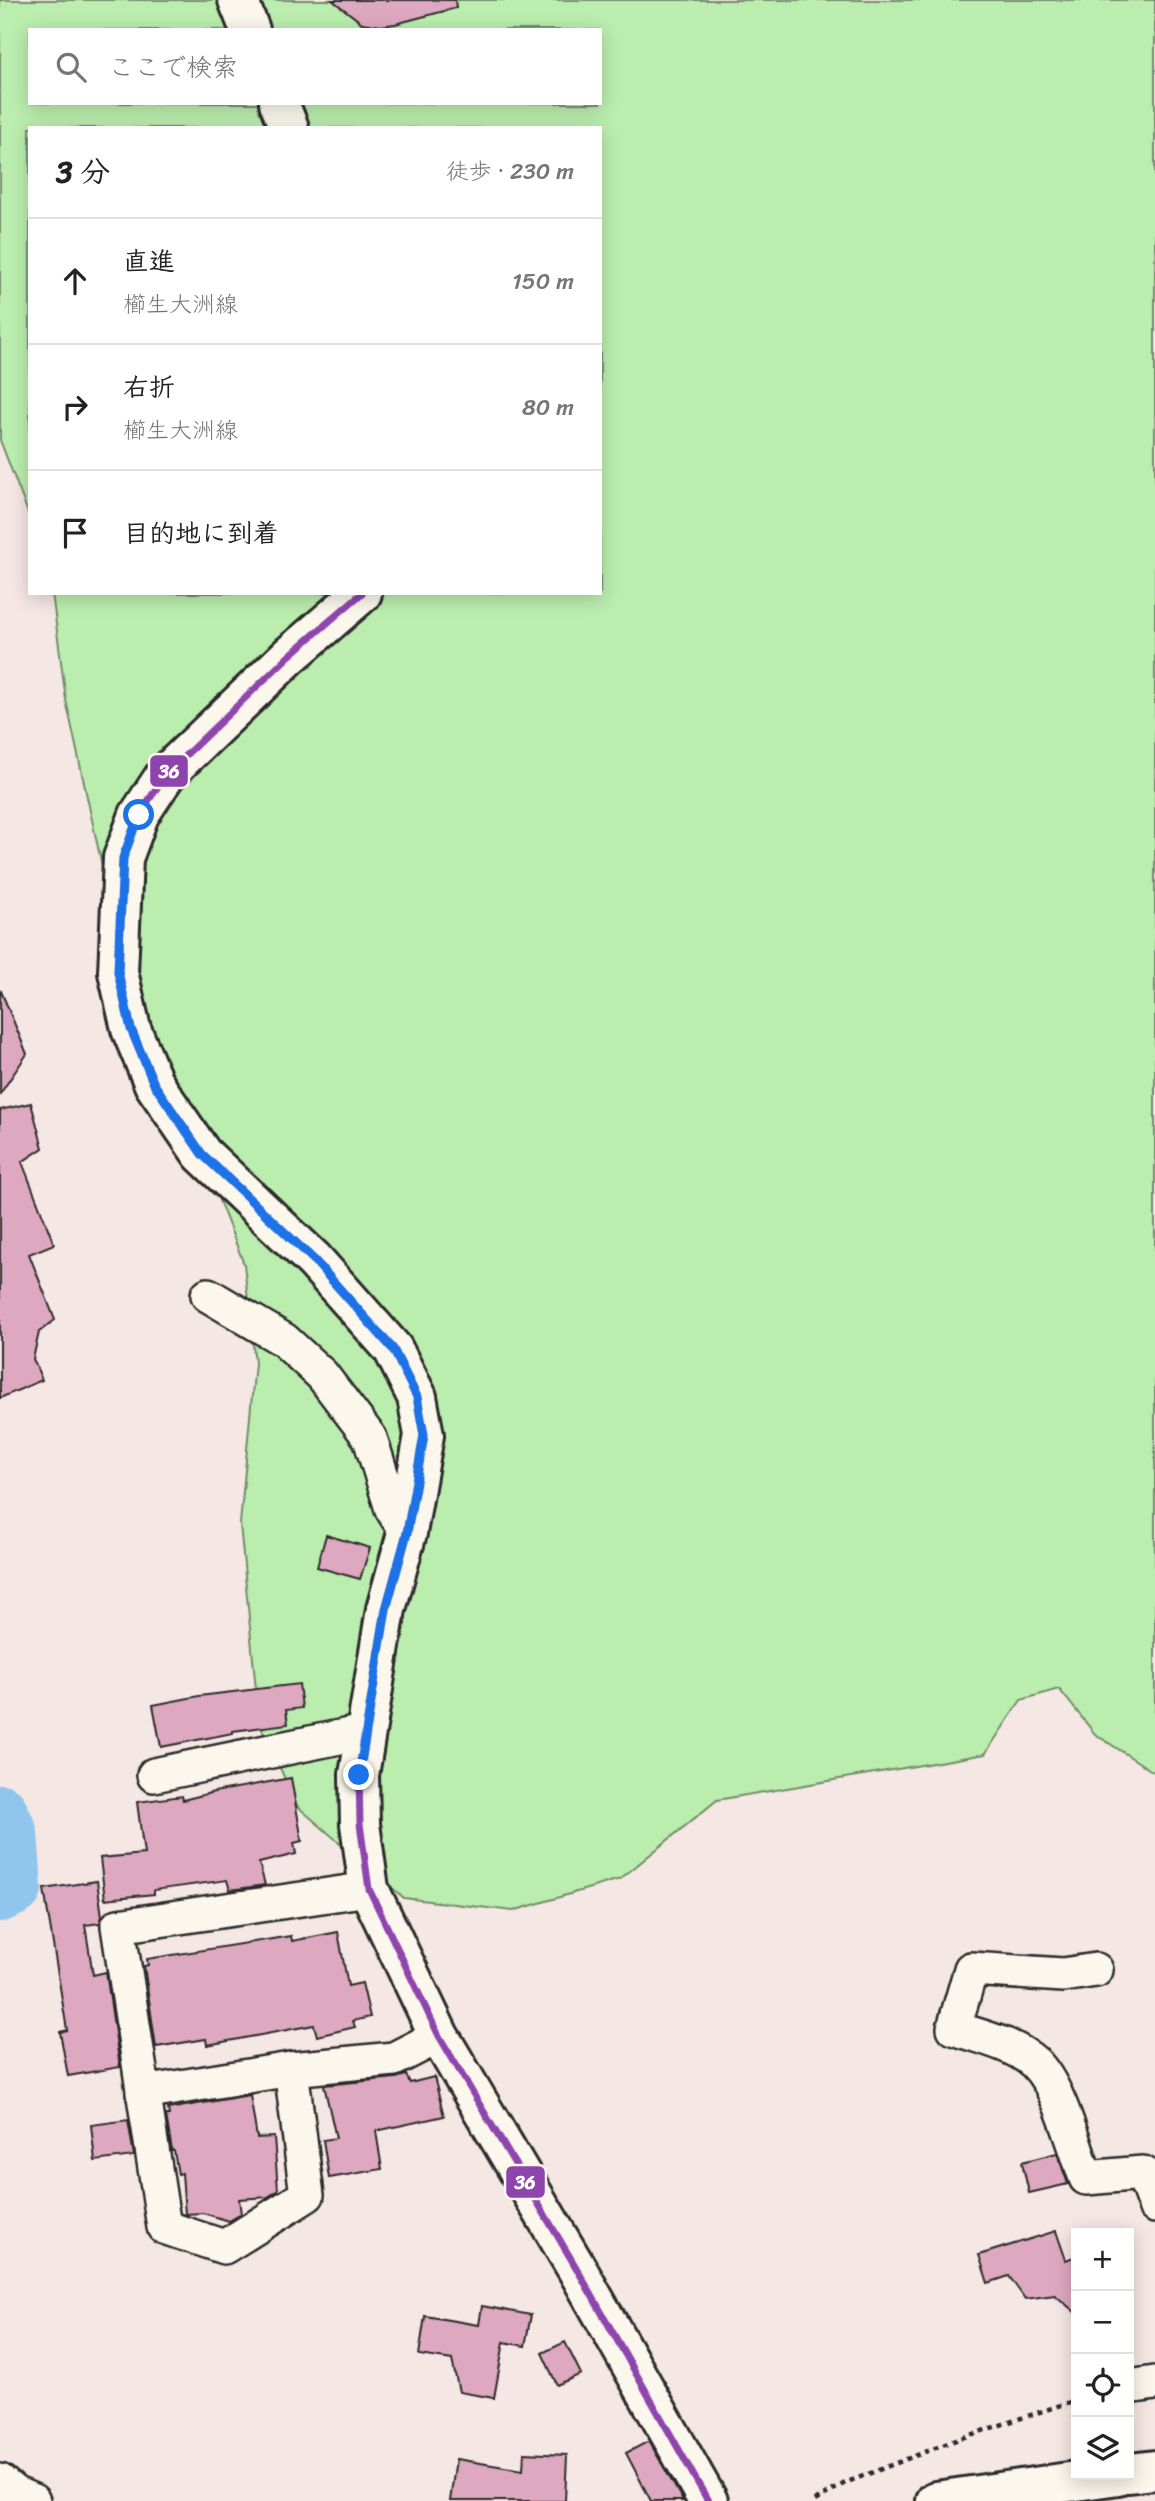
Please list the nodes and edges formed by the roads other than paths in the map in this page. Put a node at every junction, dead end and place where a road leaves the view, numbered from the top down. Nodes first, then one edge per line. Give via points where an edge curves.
1 (237, 0) edge
2 (249, 28) edge
3 (280, 105) edge
4 (288, 126) edge
5 (360, 595) edge
6 (208, 1295) dead end
7 (407, 1533) junction
8 (364, 1732) junction
9 (154, 1775) dead end
10 (369, 1889) junction
11 (1096, 1970) dead end
12 (439, 2036) junction
13 (291, 2069) junction
14 (143, 2093) junction
15 (1155, 2206) edge
16 (1155, 2383) edge
17 (1134, 2386) edge
18 (1155, 2470) edge
19 (1134, 2472) edge
20 (1083, 2480) edge
21 (0, 2481) edge
22 (33, 2501) edge
23 (708, 2501) edge
24 (936, 2501) edge

1 - 2 main road
3 - 4 main road
5 - 7 main road via 166,774 139,815 123,858 118,972 131,1029 154,1084 202,1154 314,1260 393,1349 417,1397 424,1435
6 - 7 street via 284,1340 323,1375 370,1438 392,1509
7 - 8 main road via 386,1609
8 - 9 street
8 - 10 main road via 359,1824
10 - 12 main road
10 - 14 street via 118,1926
11 - 15 street via 1063,1975 971,1969 954,2028 1009,2047 1035,2064 1056,2095 1086,2178 1143,2173
12 - 13 street via 394,2059
12 - 23 main road via 578,2269
13 - 14 street
13 - 14 street via 307,2195 224,2246 164,2227
16 - 17 street
18 - 19 main road
20 - 24 main road
21 - 22 street

